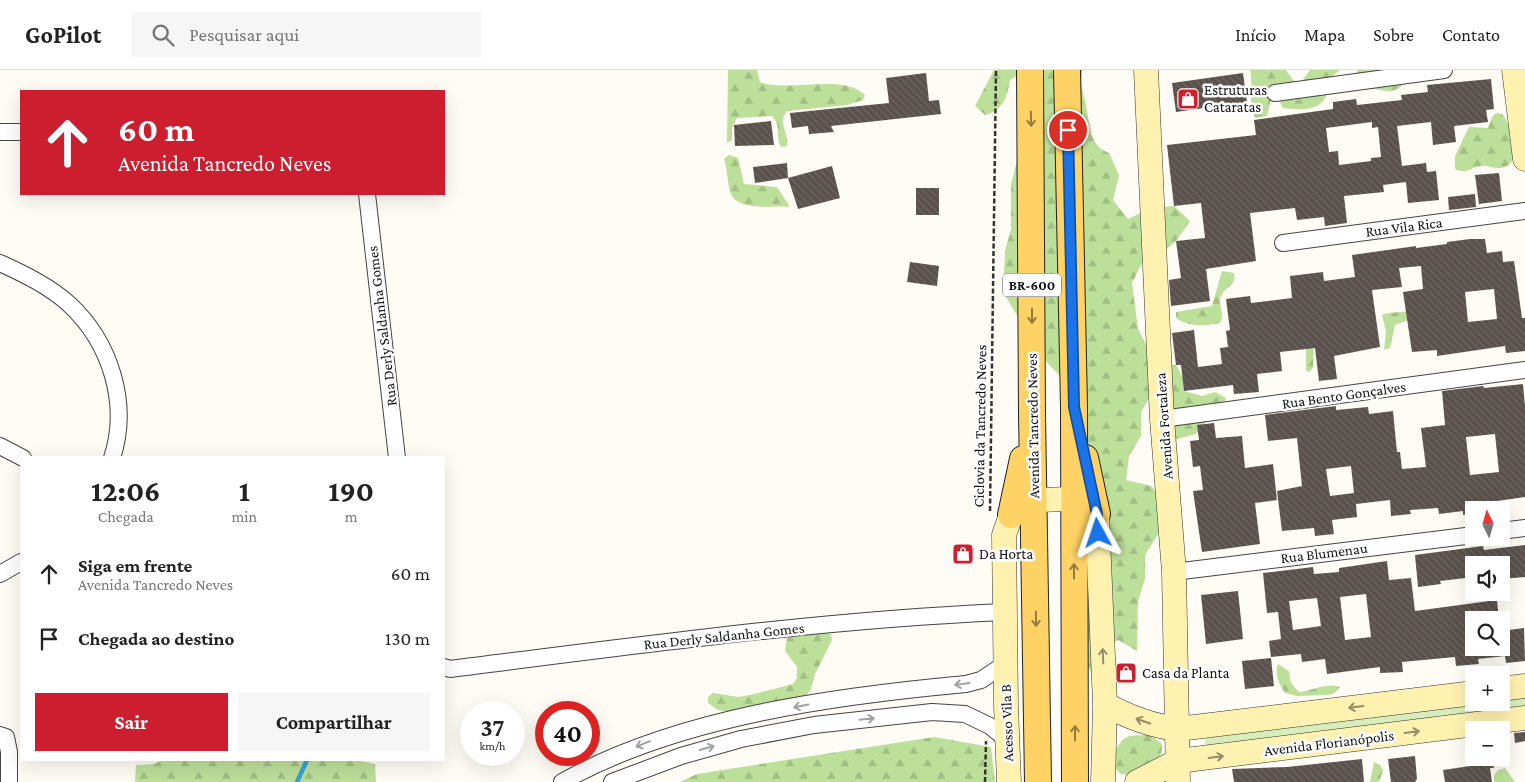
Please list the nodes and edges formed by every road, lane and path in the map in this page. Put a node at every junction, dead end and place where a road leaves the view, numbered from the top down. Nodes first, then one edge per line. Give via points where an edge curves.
1 (996, 70) edge
2 (1030, 70) edge
3 (1067, 70) edge
4 (1146, 70) edge
5 (1444, 70) edge
6 (1514, 70) edge
7 (1275, 93) dead end
8 (0, 132) edge
9 (20, 132) edge
10 (1525, 159) edge
11 (367, 195) edge
12 (1525, 211) edge
13 (1283, 243) dead end
14 (0, 263) edge
15 (1525, 370) edge
16 (1074, 407) junction
17 (1032, 414) junction
18 (1162, 419) junction
19 (0, 446) edge
20 (20, 456) edge
21 (112, 456) edge
22 (397, 456) edge
23 (1074, 499) junction
24 (1034, 500) junction
25 (1097, 514) junction
26 (1001, 516) junction
27 (1525, 528) edge
28 (1510, 530) edge
29 (1465, 536) edge
30 (20, 563) edge
31 (1174, 572) junction
32 (0, 574) edge
33 (1004, 612) junction
34 (1005, 664) junction
35 (445, 667) edge
36 (1525, 686) edge
37 (1510, 688) edge
38 (1465, 694) edge
39 (1106, 704) junction
40 (1525, 718) edge
41 (1178, 730) junction
42 (0, 735) edge
43 (997, 737) junction
44 (1178, 772) edge
45 (9, 782) edge
46 (562, 782) edge
47 (612, 782) edge
48 (985, 782) edge
49 (1009, 782) edge
50 (1038, 782) edge
51 (1075, 782) edge
52 (1103, 782) edge
53 (1137, 782) edge

1 - 26 path, Ciclovia da Tancredo Neves
2 -> 17 main road, Avenida Tancredo Neves / BR-600
3 - 16 main road, BR-600
4 - 18 street, Avenida Fortaleza
5 - 7 street
6 - 10 street
8 - 9 street
11 - 22 street, Rua Derly Saldanha Gomes
12 - 13 street, Rua Vila Rica
14 - 21 street via 35,280 67,303 98,339 111,368 118,402 117,437
15 - 18 street, Rua Bento Gonçalves
16 - 23 main road, BR-600
16 - 25 main road
17 - 24 main road, Avenida Tancredo Neves / BR-600
17 - 26 main road
18 - 31 street, Avenida Fortaleza
19 - 20 street
23 - 24 street
23 - 25 street
51 -> 23 main road, BR-600
24 - 26 street
24 -> 50 main road, Avenida Tancredo Neves / BR-600
39 -> 25 street
26 - 33 street, Acesso Vila B
27 - 28 street
29 - 31 street, Rua Blumenau
30 - 32 street
31 - 41 street, Avenida Fortaleza
33 - 34 street, Acesso Vila B
33 - 35 street, Rua Derly Saldanha Gomes via 771,630
34 - 43 street, Acesso Vila B
34 -> 46 street via 981,680 966,684 833,699 654,740 589,766
36 - 37 street
38 -> 41 street
41 -> 39 street via 1121,713
39 - 52 street
44 -> 40 street, Avenida Florianópolis
41 - 44 street, Avenida Fortaleza
42 - 45 street via 6,737 9,752
47 -> 43 street via 740,738 814,725 932,712 965,714 990,726
43 - 48 path
43 - 49 street, Acesso Vila B
44 - 53 street, Avenida Florianópolis

